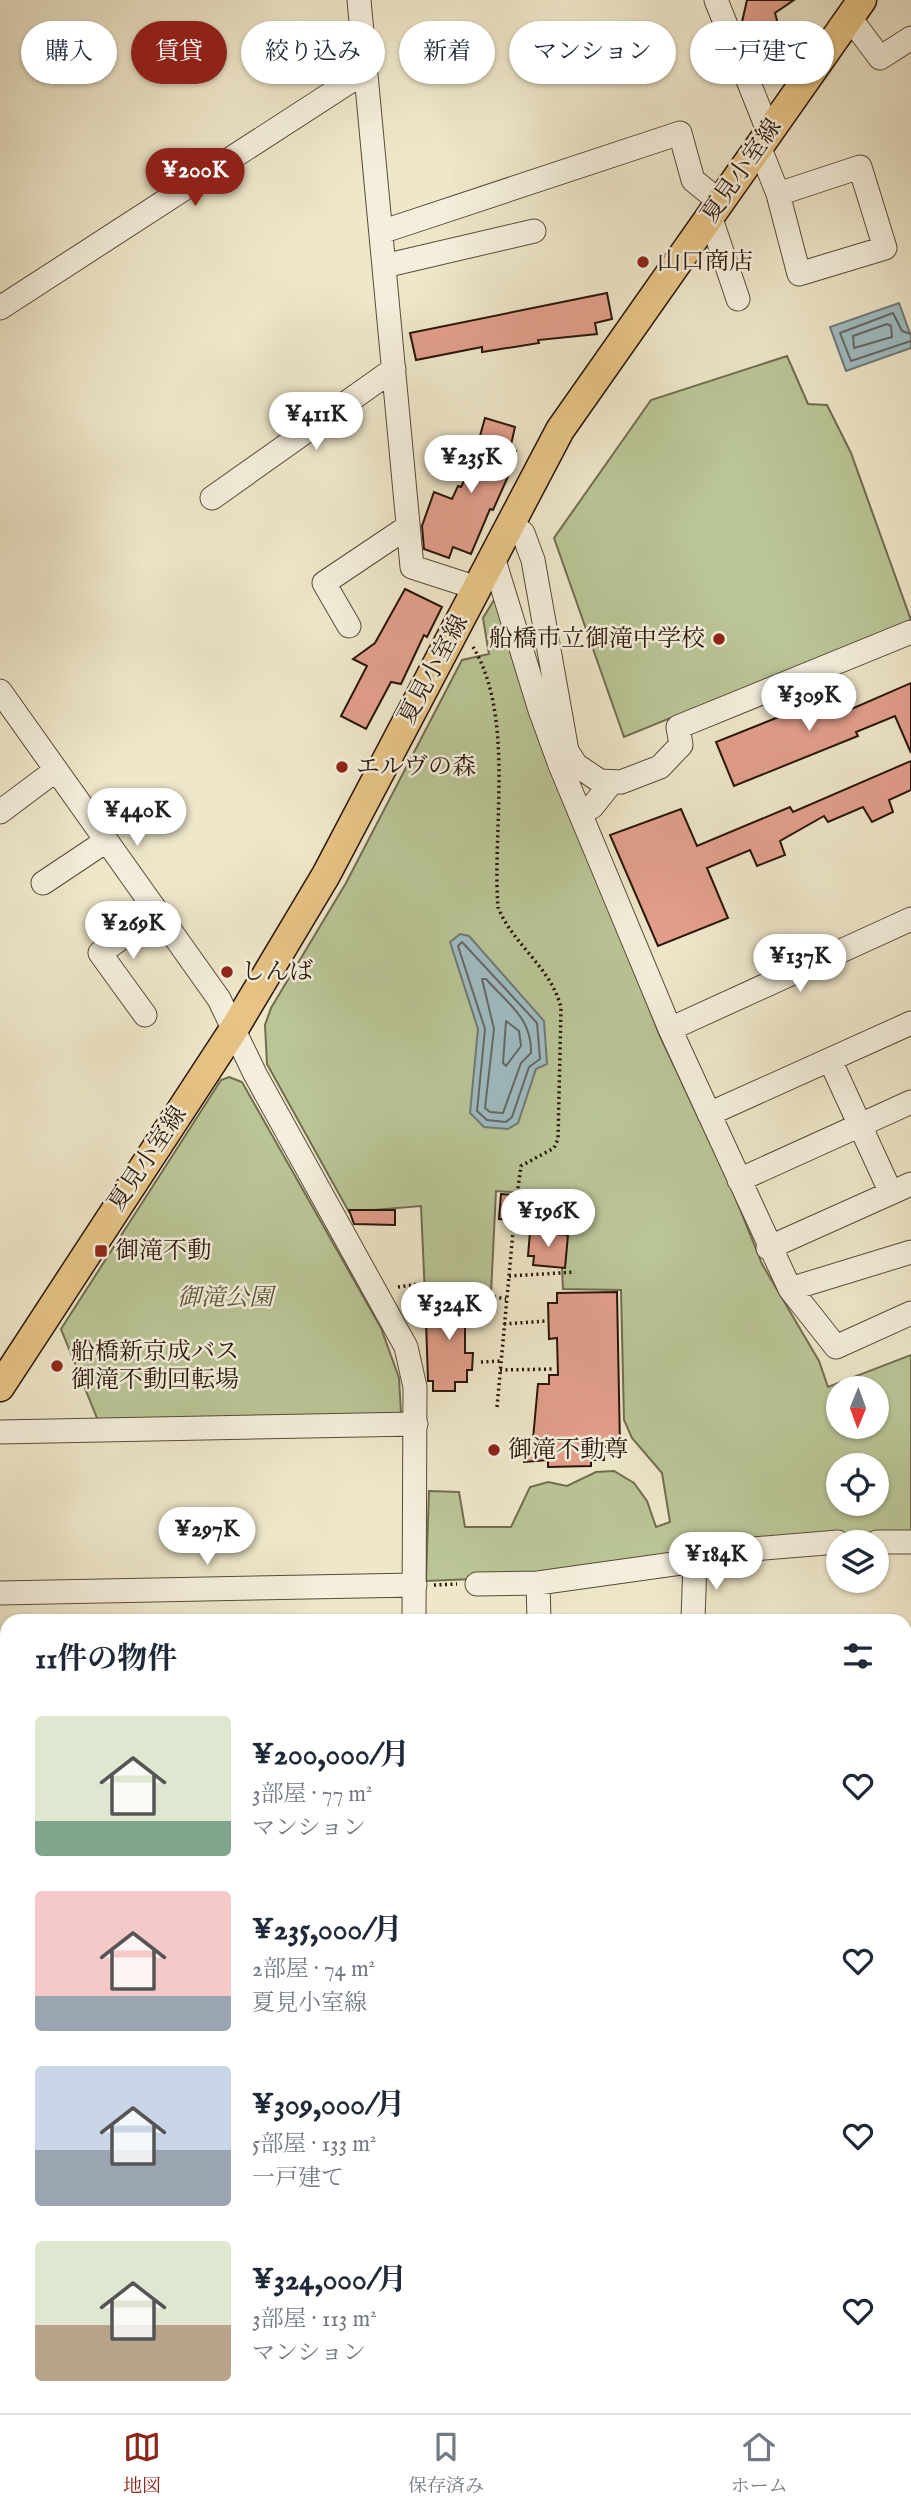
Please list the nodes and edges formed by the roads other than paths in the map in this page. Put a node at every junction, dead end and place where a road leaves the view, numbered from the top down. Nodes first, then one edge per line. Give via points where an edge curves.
1 (359, 0) edge
2 (716, 0) edge
3 (856, 9) edge
4 (361, 21) edge
5 (911, 38) edge
6 (346, 84) edge
7 (367, 84) edge
8 (764, 140) junction
9 (778, 194) junction
10 (715, 209) junction
11 (534, 231) dead end
12 (381, 232) junction
13 (384, 266) junction
14 (738, 299) dead end
15 (0, 308) edge
16 (394, 369) junction
17 (212, 498) dead end
18 (510, 524) junction
19 (406, 528) junction
20 (493, 557) junction
21 (477, 589) junction
22 (349, 626) dead end
23 (911, 632) edge
24 (0, 691) edge
25 (56, 770) junction
26 (612, 782) junction
27 (579, 811) junction
28 (0, 812) edge
29 (106, 841) junction
30 (43, 883) dead end
31 (157, 913) junction
32 (911, 919) edge
33 (145, 1015) dead end
34 (911, 1023) edge
35 (234, 1029) junction
36 (670, 1029) junction
37 (830, 1060) junction
38 (911, 1102) edge
39 (709, 1114) junction
40 (860, 1125) junction
41 (738, 1180) junction
42 (901, 1189) edge
43 (768, 1248) junction
44 (911, 1252) edge
45 (790, 1290) junction
46 (911, 1313) edge
47 (0, 1387) edge
48 (416, 1424) junction
49 (0, 1432) edge
50 (889, 1542) edge
51 (911, 1542) edge
52 (826, 1543) edge
53 (695, 1562) junction
54 (538, 1583) junction
55 (477, 1584) road end
56 (415, 1585) junction
57 (0, 1593) edge
58 (414, 1614) edge
59 (539, 1614) edge
60 (693, 1614) edge

1 - 4 street
2 - 8 street
3 - 5 street via 880,58
3 - 8 main road, 夏見小室線
6 - 15 street
7 - 12 street
8 - 9 street
8 - 10 main road, 夏見小室線
9 - 9 street via 860,167 885,248 799,274
10 - 12 street via 693,180 680,133
10 - 14 street
10 - 18 main road, 夏見小室線 via 560,430
11 - 13 street
12 - 13 street
13 - 16 street
16 - 17 street
16 - 19 street
18 - 20 main road, 夏見小室線
18 - 26 street via 523,533 533,560 567,751 576,765 600,781
19 - 21 street via 412,567
19 - 22 street via 324,583
20 - 21 main road, 夏見小室線
20 - 27 street via 540,710
21 - 35 main road, 夏見小室線 via 326,876
23 - 26 street via 678,727 681,745 660,767
24 - 25 street
25 - 28 street
25 - 29 street
26 - 27 street via 592,807
27 - 36 street
29 - 30 street
29 - 31 street
31 - 33 street via 100,953
31 - 35 street via 219,999
32 - 36 street
34 - 37 street
35 - 47 main road, 夏見小室線
35 - 48 street via 398,1330 414,1375
36 - 39 street
37 - 39 street
37 - 40 street
38 - 40 street
39 - 41 street
40 - 41 street
40 - 42 street
41 - 43 street
42 - 43 street
43 - 45 street
44 - 45 street
45 - 46 street via 836,1347
48 - 49 street
48 - 56 street
50 - 51 street
52 - 53 street via 741,1550
53 - 54 street
53 - 60 street
54 - 55 street
54 - 59 street
56 - 57 street
56 - 58 street

